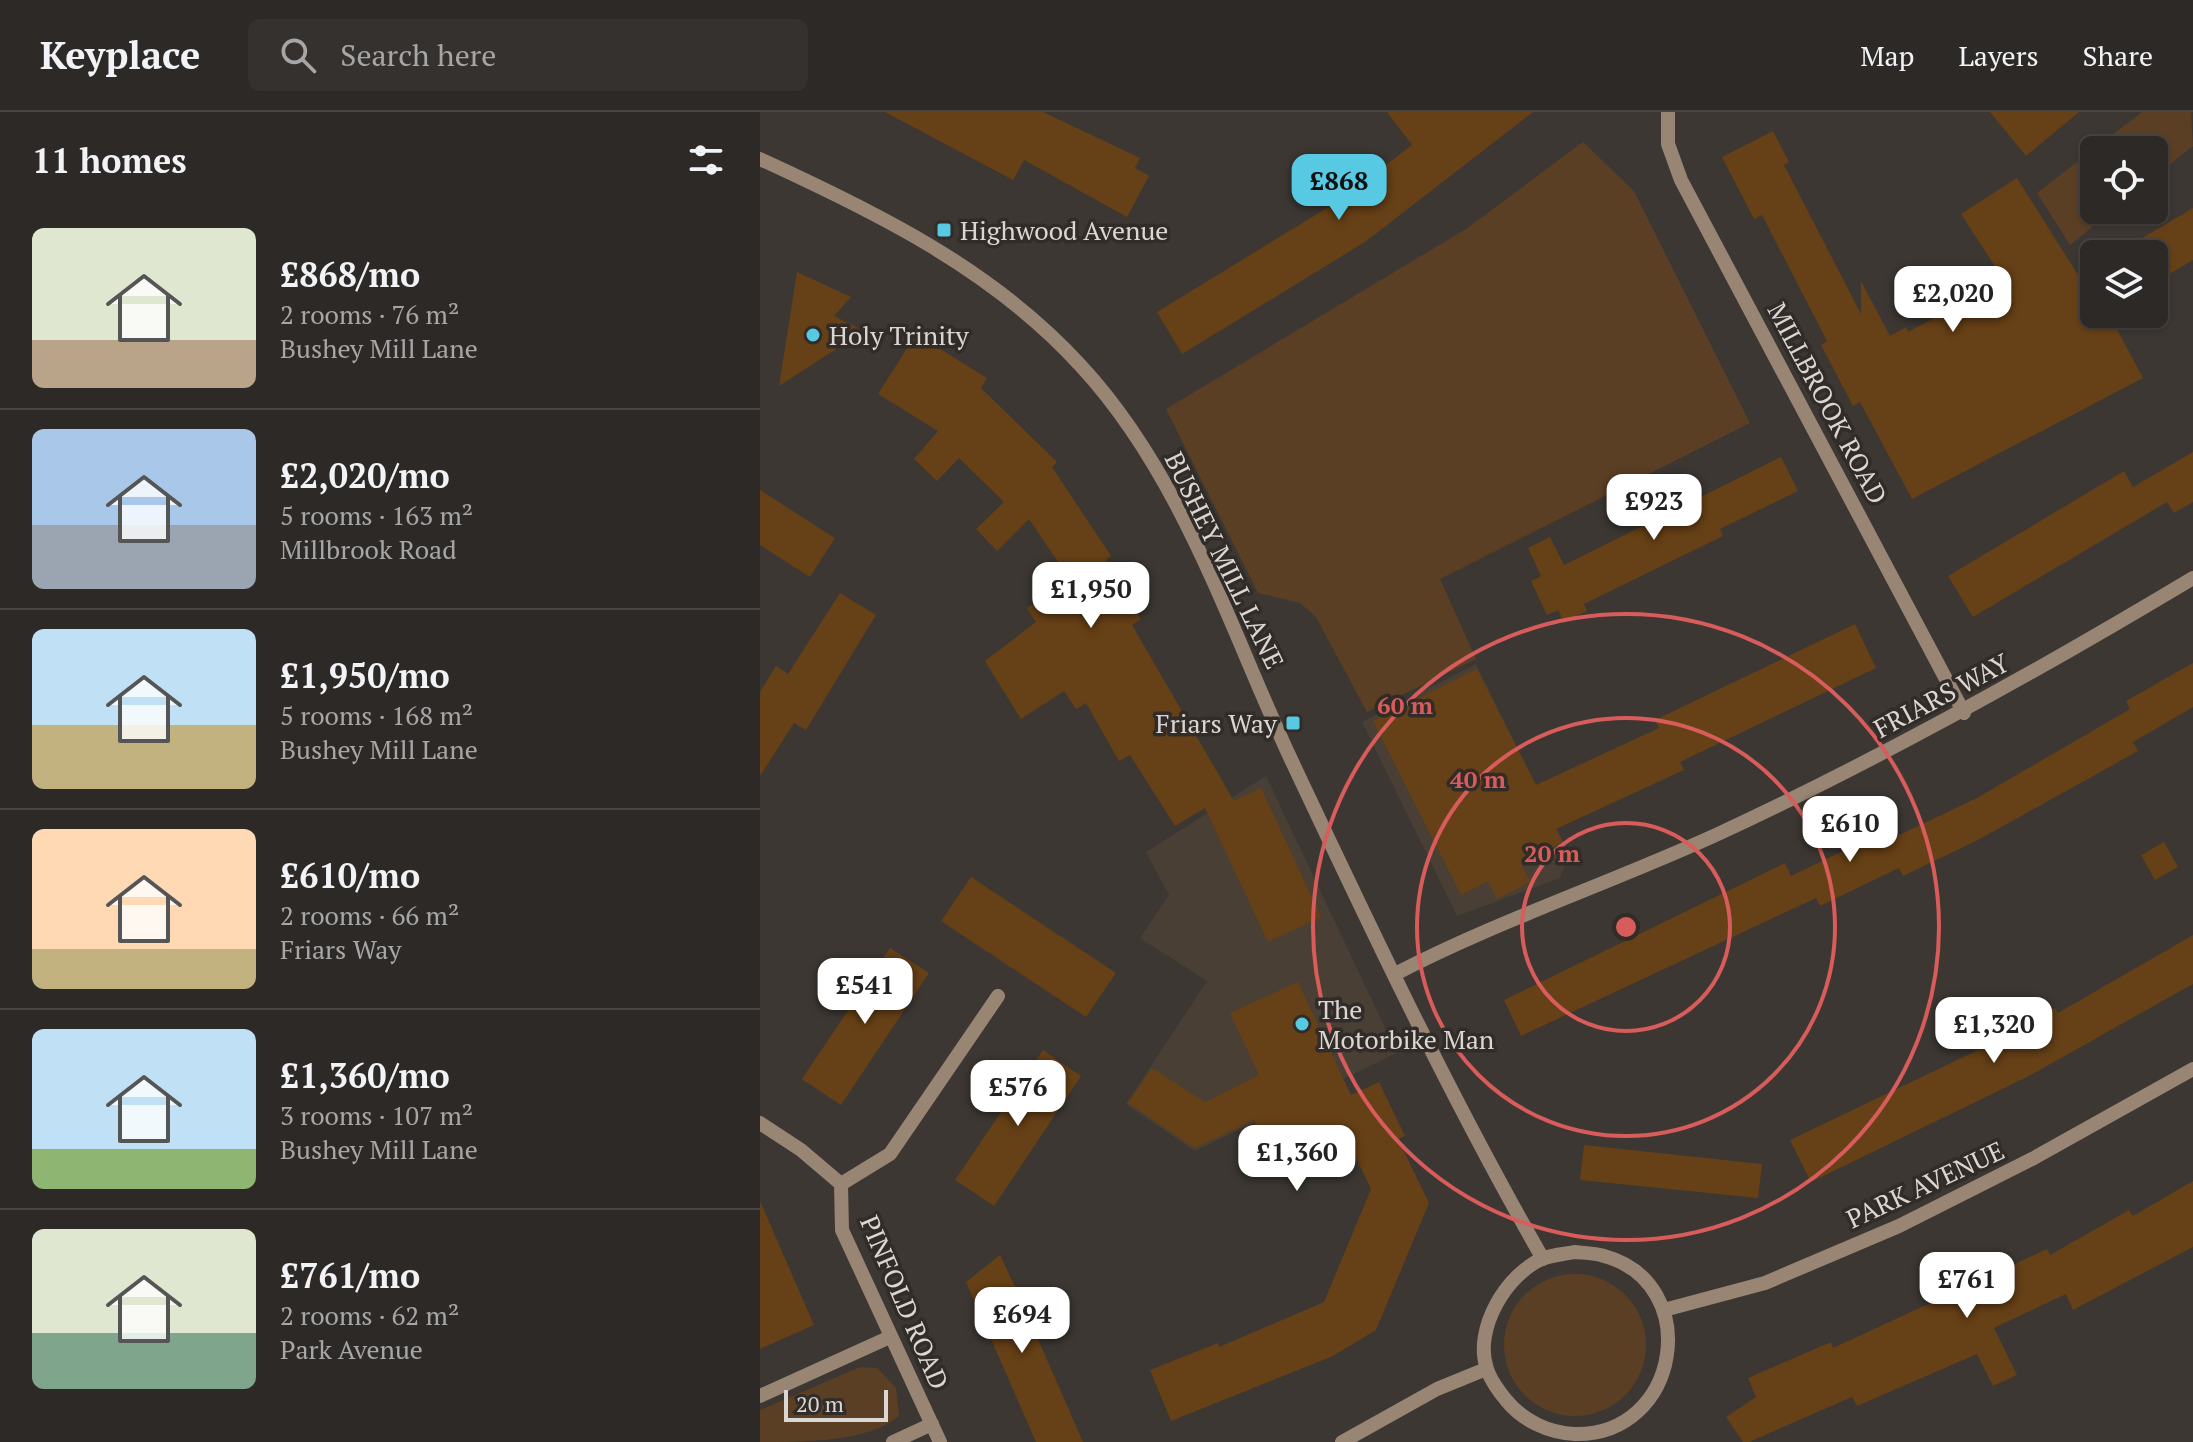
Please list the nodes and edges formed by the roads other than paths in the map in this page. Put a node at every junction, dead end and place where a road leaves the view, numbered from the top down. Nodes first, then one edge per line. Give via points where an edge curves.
1 (1668, 112) edge
2 (760, 159) edge
3 (2193, 578) edge
4 (1964, 713) junction
5 (1395, 974) junction
6 (998, 996) dead end
7 (2193, 1069) edge
8 (760, 1123) edge
9 (841, 1184) junction
10 (1543, 1259) junction
11 (1664, 1310) junction
12 (890, 1337) junction
13 (1486, 1369) junction
14 (760, 1396) edge
15 (932, 1424) junction
16 (1608, 1436) edge
17 (893, 1442) edge
18 (940, 1442) edge
19 (1342, 1442) edge

1 - 4 street, MILLBROOK ROAD via 1668,144 1681,180
2 - 5 street, BUSHEY MILL LANE via 946,254 1020,309 1081,365 1135,433 1174,502
3 - 4 street, FRIARS WAY
4 - 5 street, FRIARS WAY via 1716,835 1449,946
5 - 10 street, BUSHEY MILL LANE
6 - 9 street via 890,1154
7 - 11 street, PARK AVENUE via 1899,1226 1765,1283
8 - 9 street
9 - 12 street, PINFOLD ROAD via 842,1230
10 - 11 street via 1574,1252 1606,1256 1634,1271
10 - 13 street via 1508,1284 1492,1312
11 - 16 street via 1670,1351 1662,1381 1643,1408
12 - 14 street
12 - 15 street, PINFOLD ROAD
13 - 16 street via 1506,1401 1531,1422 1560,1434
13 - 19 street via 1437,1389
15 - 17 street
15 - 18 street, PINFOLD ROAD

